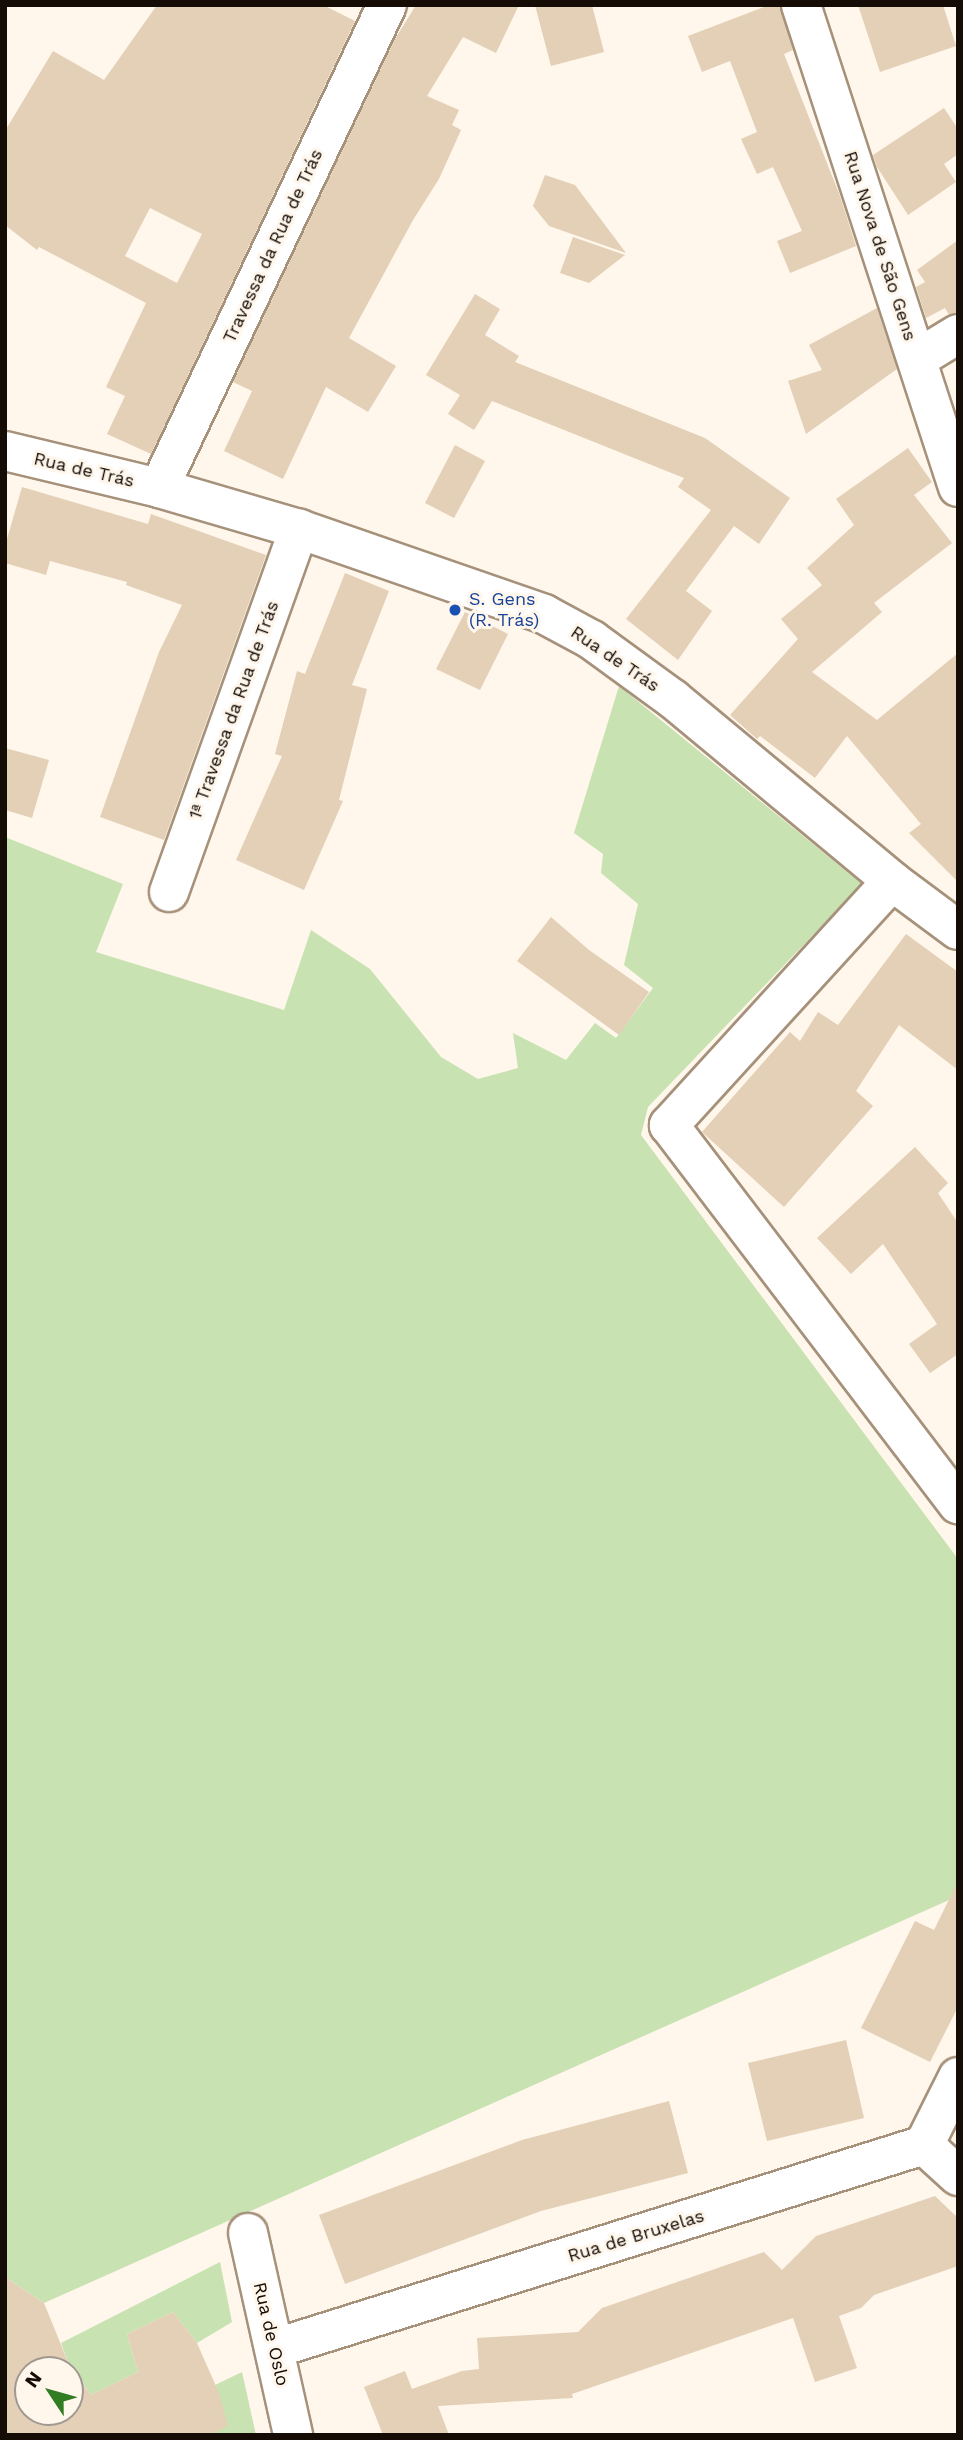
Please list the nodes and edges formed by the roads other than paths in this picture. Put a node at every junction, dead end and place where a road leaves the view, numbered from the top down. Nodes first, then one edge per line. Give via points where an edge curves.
1 (387, 5) edge
2 (801, 5) edge
3 (958, 334) edge
4 (917, 359) junction
5 (5, 451) edge
6 (958, 487) edge
7 (159, 488) junction
8 (299, 529) junction
9 (892, 881) junction
10 (169, 892) dead end
11 (958, 930) edge
12 (958, 1504) edge
13 (958, 2077) edge
14 (924, 2145) junction
15 (958, 2176) edge
16 (248, 2233) dead end
17 (275, 2348) junction
18 (293, 2435) edge

1 - 7 street, Travessa da Rua de Trás
2 - 4 street, Rua Nova de São Gens
3 - 4 street
4 - 6 street, Rua Nova de São Gens
5 - 7 street, Rua de Trás
7 - 8 street, Rua de Trás
8 - 9 street, Rua de Trás via 544,614 592,640 673,699
8 - 10 street, 1ª Travessa da Rua de Trás
9 - 11 street, Rua de Trás
9 - 12 street via 669,1125
13 - 14 street
14 - 15 street
14 - 17 street, Rua de Bruxelas
16 - 17 street, Rua de Oslo
17 - 18 street, Rua de Oslo

